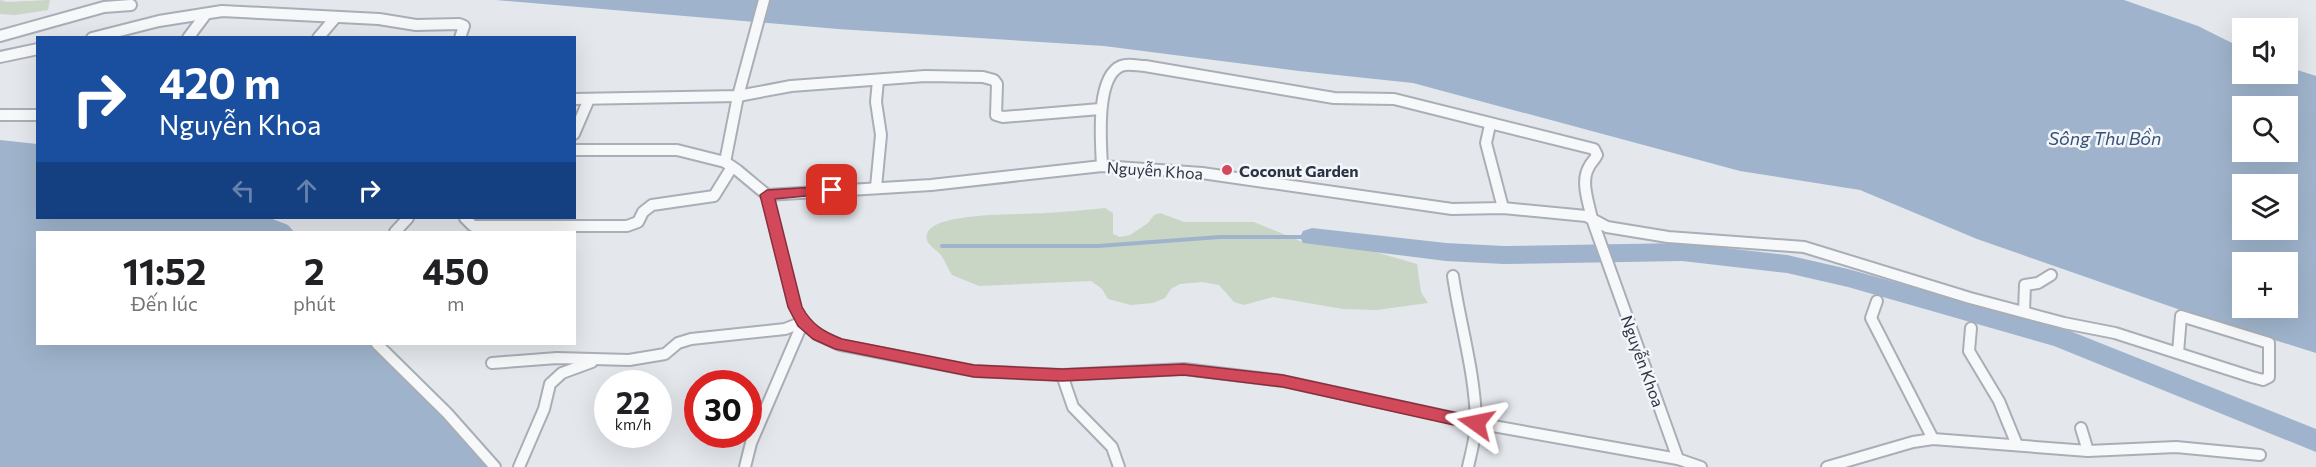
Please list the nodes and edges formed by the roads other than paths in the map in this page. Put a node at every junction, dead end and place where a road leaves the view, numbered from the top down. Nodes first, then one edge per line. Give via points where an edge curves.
1 (764, 0) edge
2 (131, 5) dead end
3 (206, 14) junction
4 (335, 18) junction
5 (0, 36) edge
6 (100, 36) edge
7 (190, 36) edge
8 (320, 36) edge
9 (461, 36) edge
10 (36, 49) edge
11 (0, 57) edge
12 (878, 80) junction
13 (738, 96) junction
14 (576, 99) edge
15 (589, 99) junction
16 (1100, 109) junction
17 (0, 115) edge
18 (36, 116) edge
19 (1490, 124) junction
20 (576, 129) edge
21 (576, 150) edge
22 (728, 164) junction
23 (1102, 165) junction
24 (876, 187) junction
25 (767, 195) junction
26 (1503, 208) junction
27 (407, 219) edge
28 (466, 219) edge
29 (1592, 219) junction
30 (396, 231) edge
31 (2051, 275) dead end
32 (1453, 276) dead end
33 (1877, 301) dead end
34 (2024, 312) junction
35 (803, 322) junction
36 (1971, 328) dead end
37 (378, 345) edge
38 (2178, 353) junction
39 (598, 360) junction
40 (492, 363) dead end
41 (1062, 375) junction
42 (1476, 423) junction
43 (2081, 428) dead end
44 (1933, 439) junction
45 (2017, 445) junction
46 (2088, 451) junction
47 (2260, 455) dead end
48 (1678, 459) junction
49 (495, 467) edge
50 (519, 467) edge
51 (745, 467) edge
52 (1119, 467) edge
53 (1468, 467) edge
54 (1701, 467) edge
55 (1827, 467) edge

1 - 13 street
2 - 5 street via 85,12
3 - 4 street via 228,11
3 - 6 street
3 - 7 street
4 - 8 street
4 - 9 street via 379,19 416,26 459,24 464,26
10 - 11 street
12 - 13 street via 791,86
12 - 16 street via 926,76 991,78 997,84 996,115 1003,117
12 - 24 street via 880,135
13 - 15 street
13 - 22 street
14 - 15 street
15 - 20 street
16 - 19 street via 1112,74 1122,66 1145,66 1334,98 1394,99
16 - 23 street
17 - 18 street
19 - 26 street via 1486,142
19 - 29 street via 1594,149 1596,161 1585,176
21 - 22 street via 677,150
22 - 25 street
22 - 28 street via 713,197 652,205 638,222 627,226 473,226
23 - 24 street, Nguyễn Khoa via 931,185
23 - 26 street, Nguyễn Khoa via 1202,172 1452,209
24 - 25 street, Nguyễn Khoa
25 - 35 street via 795,307
26 - 29 street, Nguyễn Khoa
27 - 30 street
29 - 34 street, Nguyễn Khoa via 1607,227 1668,237 1804,247
29 - 48 street, Nguyễn Khoa
31 - 34 street via 2025,285
32 - 42 street via 1469,357
33 - 44 street via 1871,318
34 - 38 street, Nguyễn Khoa
35 - 39 street via 785,329 691,339 678,343 665,354
35 - 41 street via 818,335 840,345 911,360 974,371
35 - 51 street via 751,443
36 - 45 street via 1969,351 1999,401
37 - 49 street
38 - 38 street, Nguyễn Khoa via 2181,315 2269,344 2269,378 2252,378
39 - 40 street via 557,358
39 - 50 street via 562,373 550,384 544,409
41 - 42 street via 1195,371 1283,381
41 - 52 street via 1074,408 1109,441
42 - 48 street
42 - 53 street
43 - 46 street
44 - 45 street
44 - 55 street
45 - 46 street
46 - 47 street via 2176,447
48 - 54 street

